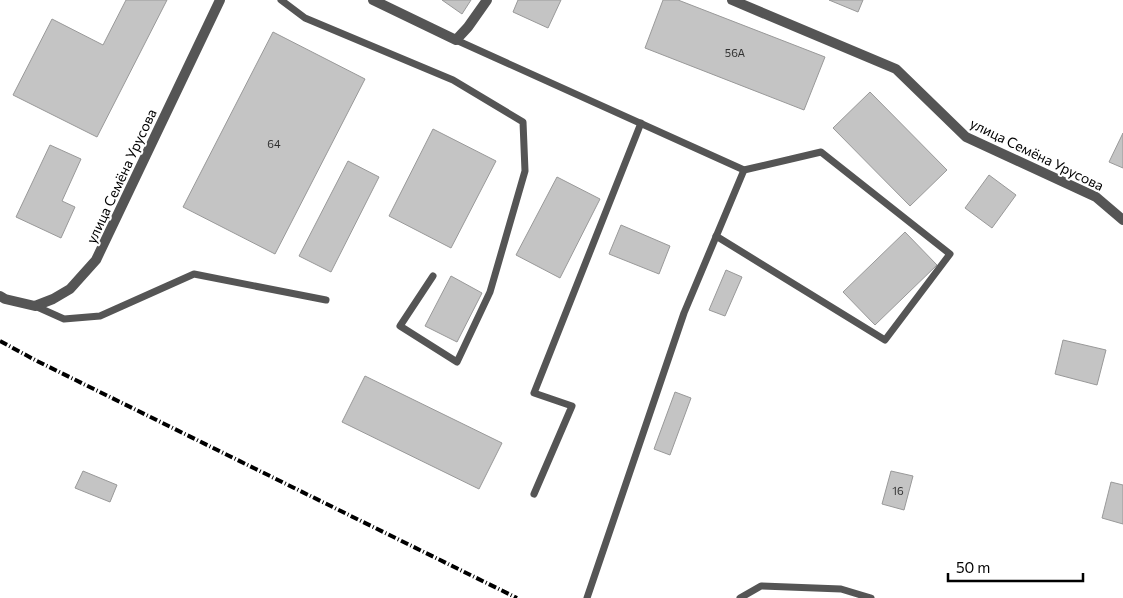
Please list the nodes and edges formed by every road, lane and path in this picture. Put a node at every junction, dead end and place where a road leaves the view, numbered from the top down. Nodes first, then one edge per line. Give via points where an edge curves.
1 (220, 0) edge
2 (281, 0) edge
3 (373, 0) edge
4 (487, 0) edge
5 (732, 0) edge
6 (456, 40) junction
7 (641, 123) junction
8 (744, 170) junction
9 (1123, 220) edge
10 (716, 236) junction
11 (433, 276) dead end
12 (0, 296) edge
13 (326, 300) dead end
14 (35, 306) junction
15 (534, 494) dead end
16 (587, 598) edge
17 (740, 598) edge
18 (870, 598) edge

1 - 14 street, улица Семёна Урусова via 96,260 70,289
2 - 11 lane via 305,18 453,80 523,122 525,171 490,292 457,362 400,326
3 - 6 street
4 - 6 street
5 - 9 street, улица Семёна Урусова via 896,69 966,137 1096,196
6 - 7 lane
7 - 8 lane
7 - 15 lane via 534,393 572,406
8 - 10 lane
8 - 10 lane via 821,152 950,254 885,340
10 - 16 lane via 684,313
12 - 14 street
13 - 14 lane via 194,274 100,316 64,319
17 - 18 lane via 761,586 841,589

